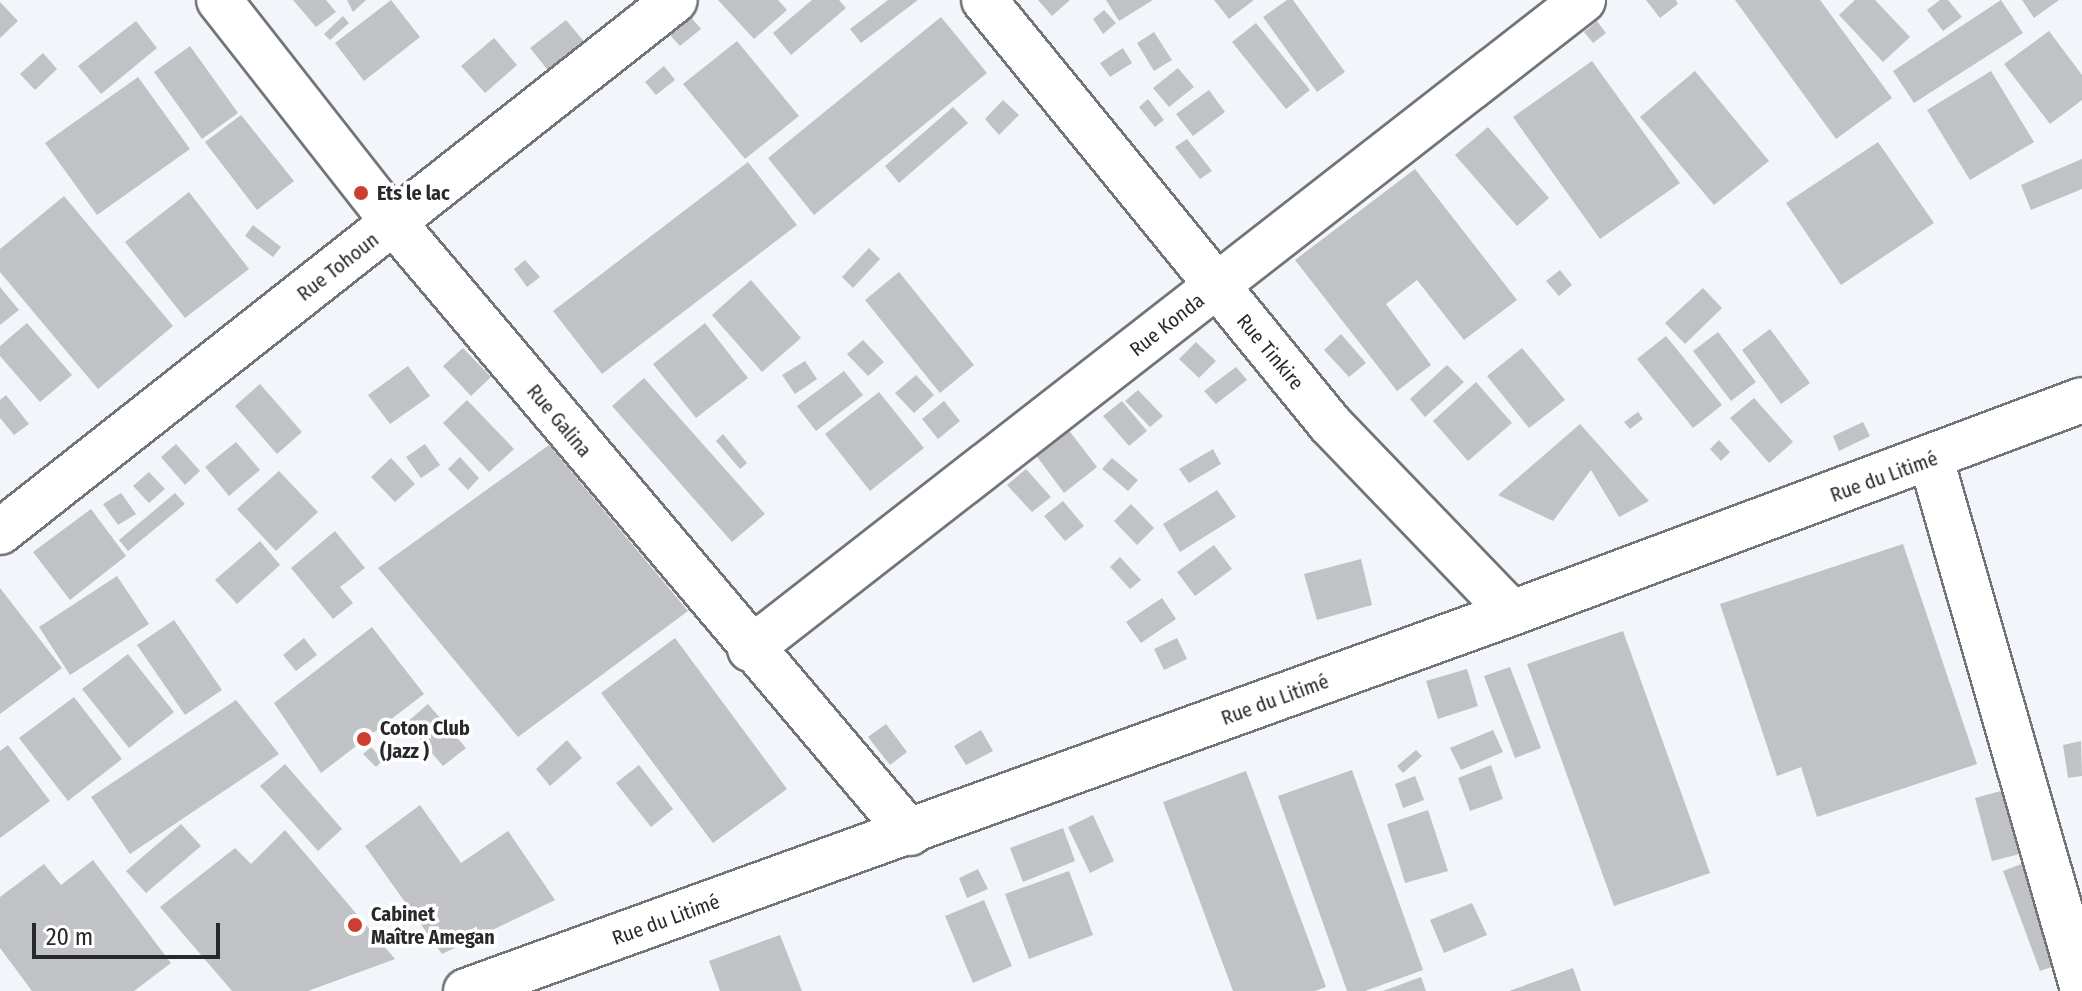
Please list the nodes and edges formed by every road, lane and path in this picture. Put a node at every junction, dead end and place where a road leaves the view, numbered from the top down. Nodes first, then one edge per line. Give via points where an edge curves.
1 (219, 0) edge
2 (675, 0) edge
3 (984, 0) edge
4 (1583, 0) edge
5 (394, 223) junction
6 (1216, 288) junction
7 (2082, 400) edge
8 (1931, 459) junction
9 (0, 532) edge
10 (1512, 613) junction
11 (750, 649) junction
12 (910, 833) junction
13 (550, 977) edge
14 (2082, 986) edge
15 (466, 991) edge

1 - 5 street, Rue Galina
2 - 5 street, Rue Tohoun
3 - 6 street, Rue Tinkire
4 - 6 street, Rue Konda
5 - 9 street, Rue Tohoun
5 - 11 street, Rue Galina
6 - 10 street, Rue Tinkire via 1330,424
6 - 11 street, Rue Konda
7 - 8 street, Rue du Litimé
8 - 10 street, Rue du Litimé
8 - 14 street
10 - 12 street, Rue du Litimé
11 - 12 street, Rue Galina
12 - 13 street, Rue du Litimé
13 - 15 street, Rue du Litimé

